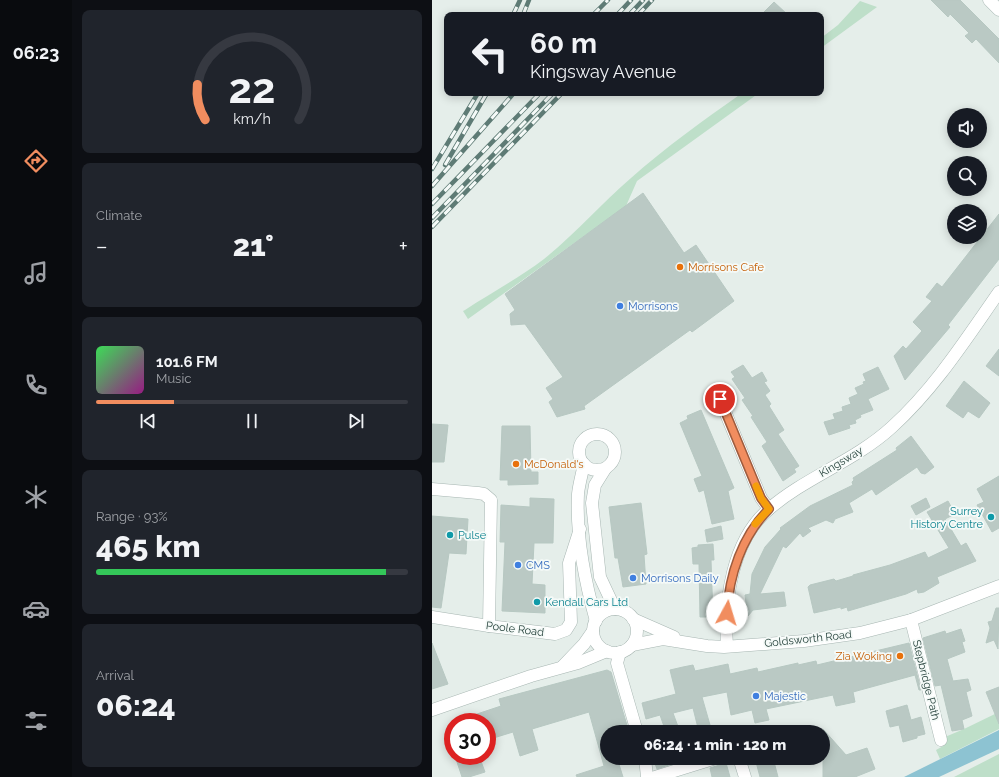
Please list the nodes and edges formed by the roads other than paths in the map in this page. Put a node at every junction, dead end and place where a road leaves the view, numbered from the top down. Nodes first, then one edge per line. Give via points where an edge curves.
1 (989, 0) edge
2 (999, 10) edge
3 (999, 292) edge
4 (716, 390) dead end
5 (584, 464) junction
6 (605, 468) junction
7 (432, 489) edge
8 (769, 509) junction
9 (580, 529) junction
10 (999, 586) edge
11 (615, 610) junction
12 (432, 617) edge
13 (633, 619) junction
14 (911, 620) junction
15 (489, 626) junction
16 (594, 626) junction
17 (682, 641) junction
18 (632, 645) junction
19 (727, 646) junction
20 (607, 651) junction
21 (620, 652) junction
22 (562, 667) junction
23 (432, 710) edge
24 (635, 725) edge
25 (942, 740) dead end
26 (646, 765) edge
27 (694, 765) edge
28 (741, 765) edge
29 (647, 777) edge
30 (655, 777) edge
31 (745, 777) edge

1 - 2 street
3 - 8 street, Kingsway via 933,384 909,411 857,454 794,491
4 - 8 street via 761,498
5 - 6 street via 596,470
5 - 6 street via 579,451 582,442 591,435 602,434 608,437 615,448 613,462
5 - 9 street via 578,492
6 - 11 street via 594,489 592,504 600,577
7 - 15 street via 484,494 491,500
8 - 19 street, Kingsway via 750,532 735,568 728,595
9 - 15 street, Poole Road via 569,563 571,622 566,630 555,634
9 - 16 street
10 - 14 street, Goldsworth Road
11 - 13 street via 628,614
11 - 16 street via 602,613
12 - 15 street, Poole Road
13 - 17 street, Goldsworth Road
13 - 18 street via 636,632
14 - 19 street, Goldsworth Road via 841,637
14 - 25 street, Stepbridge Path
16 - 20 street via 597,644
16 - 22 street via 584,644
17 - 18 street, Goldsworth Road via 663,639
17 - 19 street, Goldsworth Road via 707,646
18 - 21 street
20 - 21 street
20 - 22 street
21 - 24 street via 617,663
22 - 23 street
26 - 29 street
27 - 30 street
28 - 31 street

